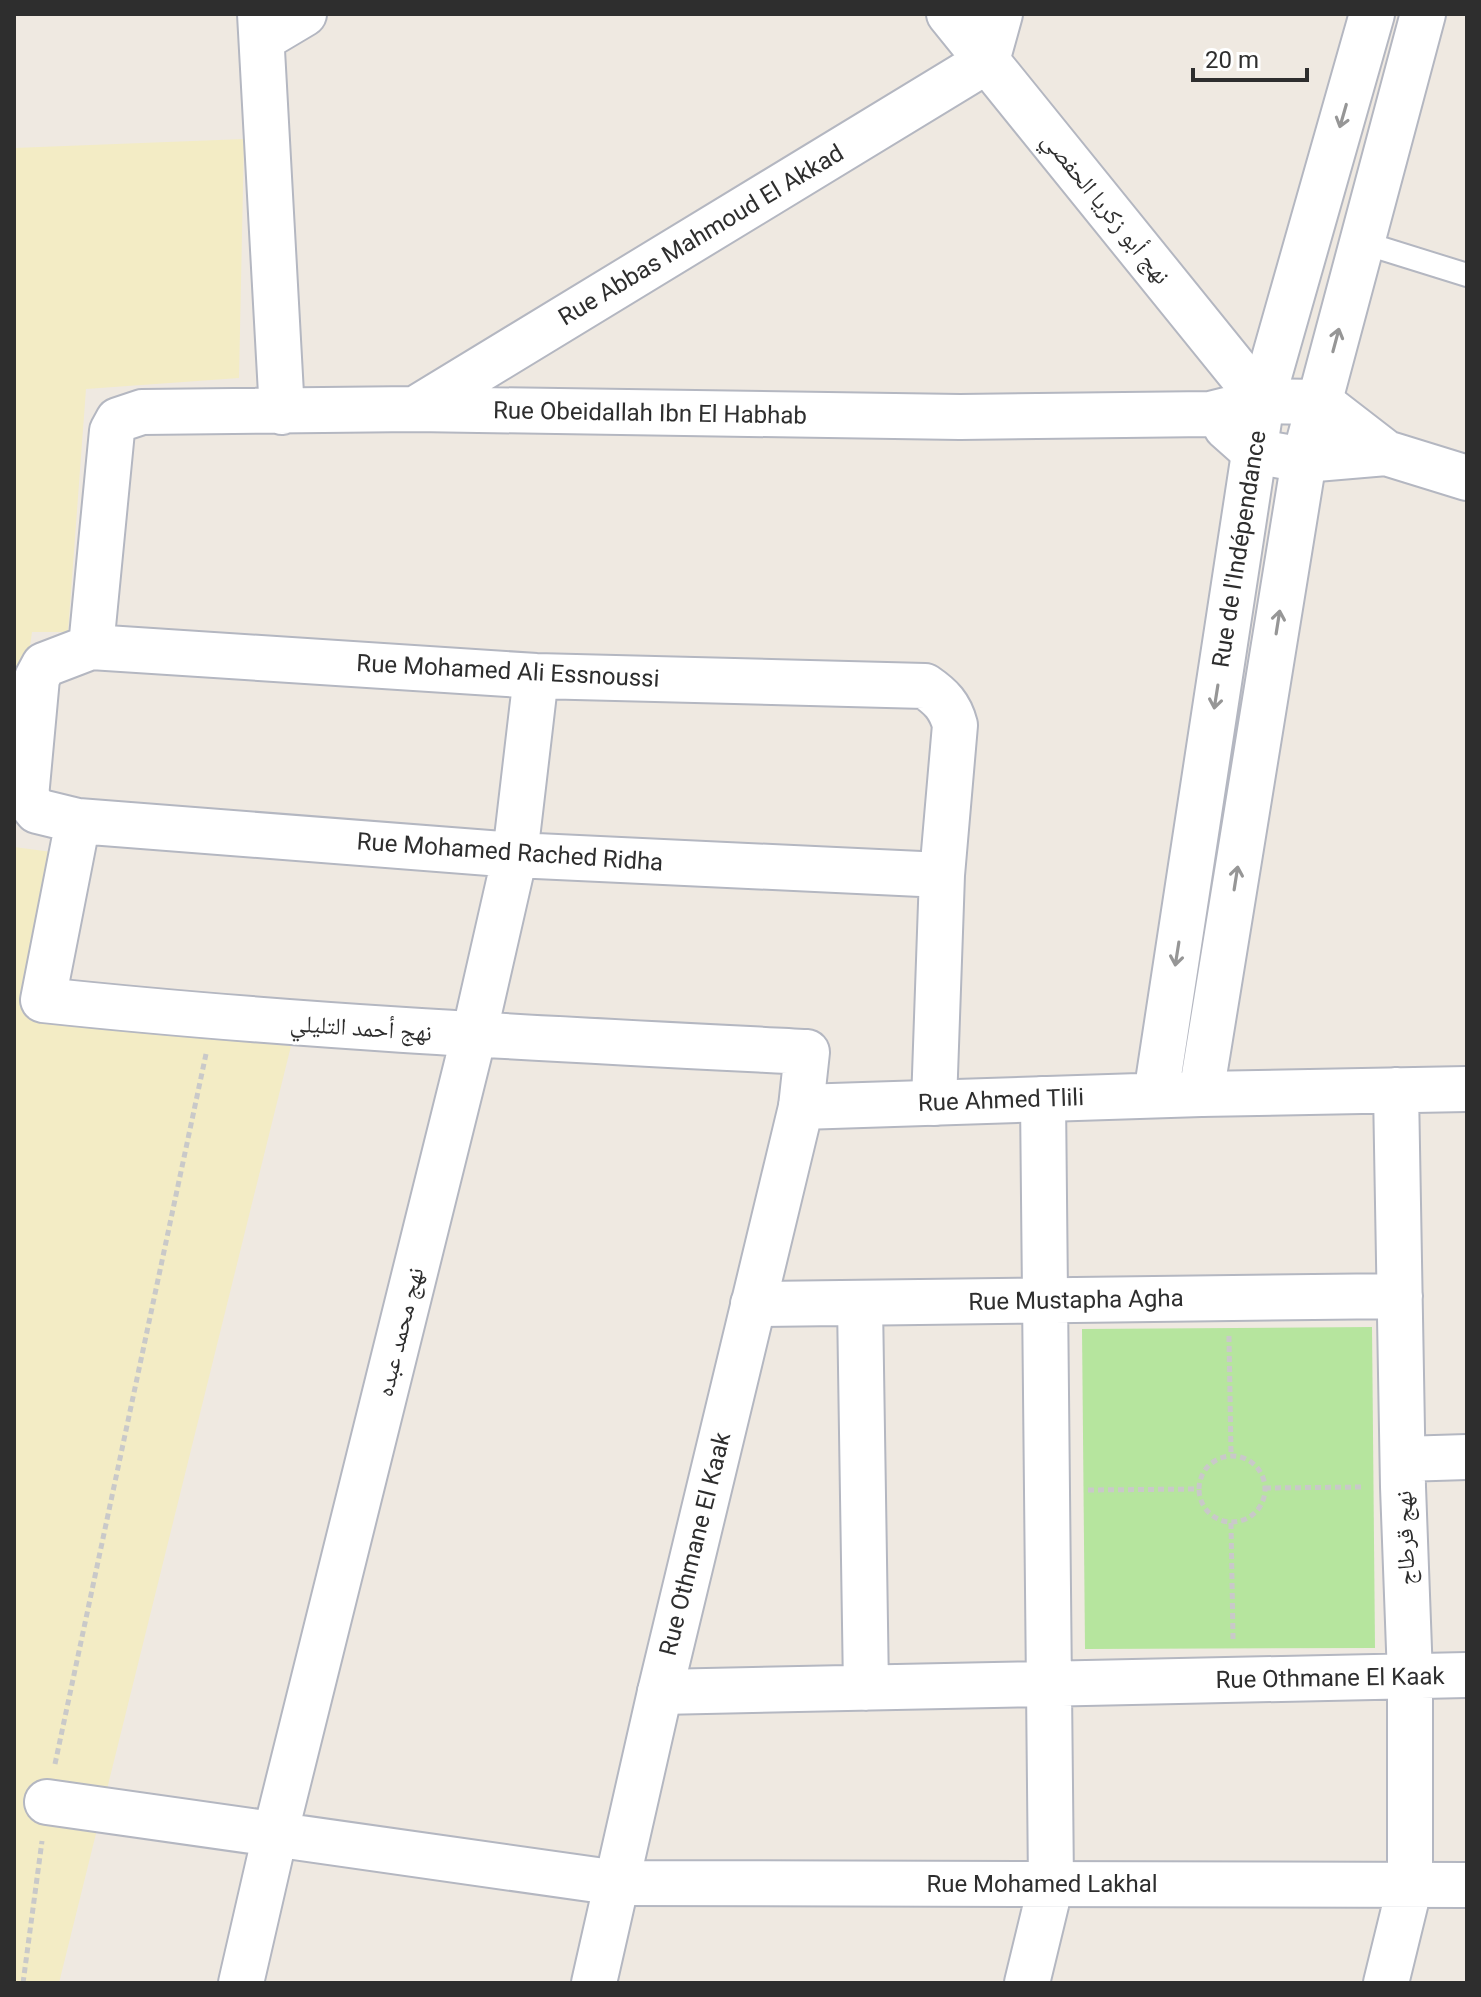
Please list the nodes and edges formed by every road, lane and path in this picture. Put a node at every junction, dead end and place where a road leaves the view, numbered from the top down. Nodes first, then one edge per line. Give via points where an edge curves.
1 (304, 14) edge
2 (949, 14) edge
3 (1000, 14) edge
4 (1372, 14) edge
5 (1423, 14) edge
6 (261, 27) edge
7 (987, 61) junction
8 (1361, 242) junction
9 (1467, 275) edge
10 (1262, 401) junction
11 (1320, 402) junction
12 (415, 409) junction
13 (282, 412) junction
14 (1210, 414) junction
15 (1253, 451) junction
16 (1386, 453) junction
17 (1304, 460) junction
18 (1467, 478) edge
19 (91, 647) junction
20 (536, 676) junction
21 (78, 821) junction
22 (515, 855) junction
23 (942, 875) junction
24 (214, 1018) junction
25 (474, 1035) junction
26 (1467, 1089) edge
27 (1396, 1090) junction
28 (1201, 1094) junction
29 (1156, 1095) junction
30 (1043, 1099) junction
31 (934, 1103) junction
32 (801, 1107) junction
33 (1400, 1296) junction
34 (1229, 1298) junction
35 (1045, 1301) junction
36 (753, 1304) junction
37 (860, 1304) junction
38 (1231, 1455) junction
39 (1467, 1457) edge
40 (1403, 1473) junction
41 (1265, 1488) junction
42 (1198, 1489) junction
43 (1047, 1491) junction
44 (1231, 1523) junction
45 (1467, 1675) edge
46 (1410, 1676) junction
47 (1233, 1680) junction
48 (1049, 1684) junction
49 (866, 1688) junction
50 (660, 1692) junction
51 (47, 1802) junction
52 (275, 1835) junction
53 (618, 1883) junction
54 (1051, 1884) junction
55 (1410, 1885) junction
56 (1467, 1885) edge
57 (23, 1983) edge
58 (241, 1983) edge
59 (594, 1983) edge
60 (1027, 1983) edge
61 (1386, 1983) edge

1 - 6 street
2 - 7 street, نهج أبو زكريا الحفصي
3 - 7 street
4 -> 10 street, Rue de l'Indépendance
5 - 8 street, Rue de l'Indépendance
6 - 13 street
7 - 10 street, نهج أبو زكريا الحفصي
7 - 12 street, Rue Abbas Mahmoud El Akkad
8 - 9 lane
11 -> 8 street, Rue de l'Indépendance
10 - 11 street, Rue Obeidallah Ibn El Habhab
10 - 14 street, Rue Obeidallah Ibn El Habhab
10 - 15 street, Rue de l'Indépendance
11 - 16 street
11 - 17 street, Rue de l'Indépendance
12 - 13 street, Rue Obeidallah Ibn El Habhab
12 - 14 street, Rue Obeidallah Ibn El Habhab via 960,417
13 - 19 street, Rue Obeidallah Ibn El Habhab via 142,412 118,420 112,431
14 - 15 street
15 - 17 street
15 -> 29 street, Rue de l'Indépendance
16 - 17 street
16 - 18 street
28 -> 17 street, Rue de l'Indépendance
19 - 20 street, Rue Mohamed Ali Essnoussi
19 - 21 street, Rue Mohamed Rached Ridha via 44,665 37,678 25,787 37,811
20 - 22 street, نهج محمد عبده
20 - 23 street, Rue Mohamed Ali Essnoussi via 925,686 951,709 955,725
21 - 22 street, Rue Mohamed Rached Ridha
21 - 24 street, نهج أحمد التليلي via 43,1000
22 - 23 street, Rue Mohamed Rached Ridha
22 - 25 street, نهج محمد عبده
23 - 31 street
24 - 25 street, نهج أحمد التليلي
24 - 51 path
25 - 32 street, نهج أحمد التليلي via 807,1052
25 - 52 street, نهج محمد عبده
26 - 27 street
27 - 28 street
27 - 33 street, نهج قرطاج
28 - 29 street, Rue Ahmed Tlili
29 - 30 street, Rue Ahmed Tlili
30 - 31 street, Rue Ahmed Tlili
30 - 35 street
31 - 32 street, Rue Ahmed Tlili
32 - 36 street, Rue Othmane El Kaak
33 - 34 street, Rue Mustapha Agha
33 - 40 street, نهج قرطاج
34 - 35 street, Rue Mustapha Agha
34 - 38 path
35 - 37 street, Rue Mustapha Agha
35 - 43 street
36 - 37 street, Rue Mustapha Agha
36 - 50 street, Rue Othmane El Kaak
37 - 49 street
38 - 41 path via 1256,1466
38 - 42 path via 1208,1464
39 - 40 street
40 - 41 path
40 - 46 street, نهج قرطاج
41 - 44 path via 1255,1513
42 - 43 path
42 - 44 path via 1207,1512
43 - 48 street
44 - 47 path
45 - 46 street, Rue Othmane El Kaak
46 - 47 street, Rue Othmane El Kaak
46 - 55 street, نهج قرطاج
47 - 48 street, Rue Othmane El Kaak
48 - 49 street, Rue Othmane El Kaak
48 - 54 street
49 - 50 street, Rue Othmane El Kaak
50 - 53 street, Rue Othmane El Kaak
51 - 52 street, Rue Mohamed Lakhal
51 - 57 path
52 - 53 street, Rue Mohamed Lakhal
52 - 58 street, نهج محمد عبده
53 - 54 street, Rue Mohamed Lakhal
53 - 59 street, Rue Othmane El Kaak
54 - 55 street, Rue Mohamed Lakhal
54 - 60 street
55 - 56 street, Rue Mohamed Lakhal
55 - 61 street, نهج قرطاج

